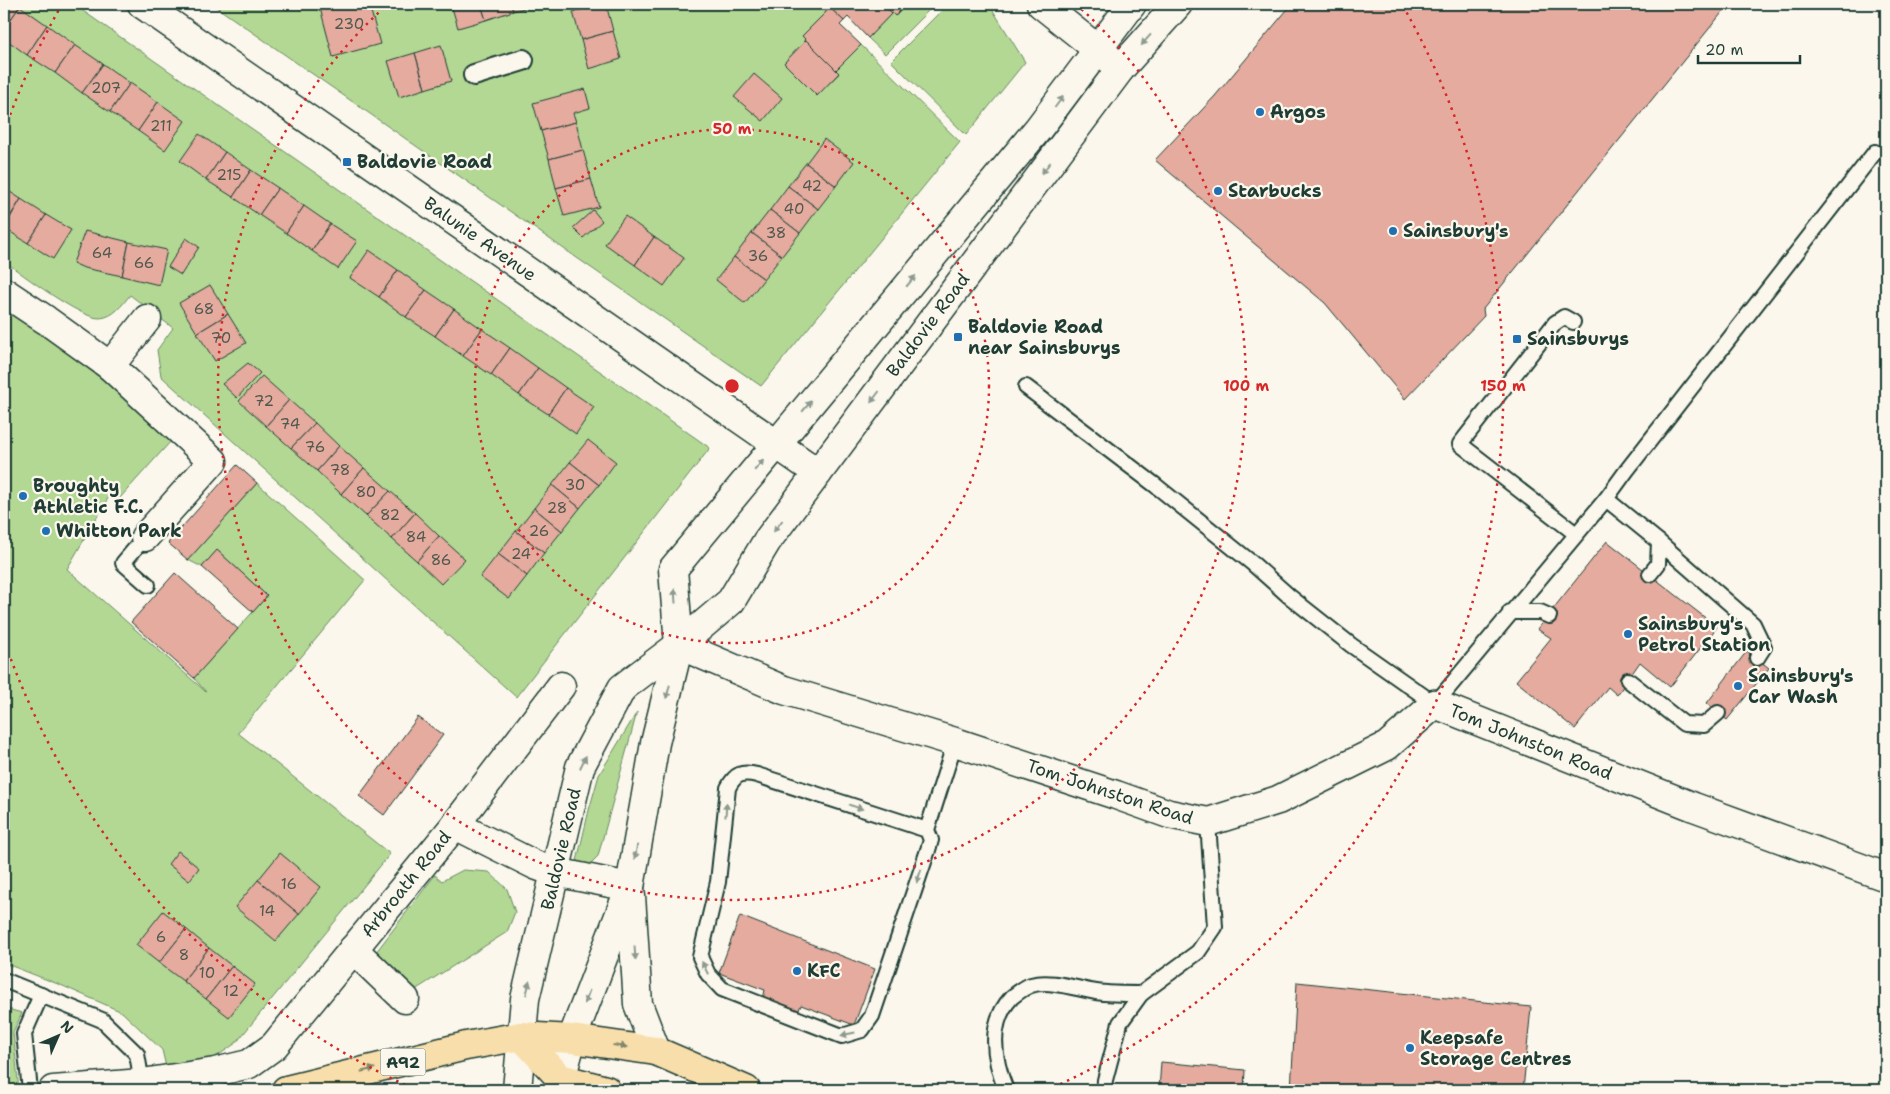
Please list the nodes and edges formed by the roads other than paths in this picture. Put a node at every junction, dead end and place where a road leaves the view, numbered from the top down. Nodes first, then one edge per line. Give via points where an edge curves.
1 (142, 4) edge
2 (1041, 4) edge
3 (1132, 4) edge
4 (1178, 4) edge
5 (1098, 50) junction
6 (523, 60) dead end
7 (1121, 68) junction
8 (474, 75) dead end
9 (1875, 152) dead end
10 (4, 292) edge
11 (147, 319) dead end
12 (1573, 322) dead end
13 (110, 366) junction
14 (1026, 387) dead end
15 (776, 444) junction
16 (818, 473) junction
17 (1606, 499) junction
18 (1576, 534) junction
19 (145, 537) joint
20 (1659, 542) junction
21 (1650, 574) dead end
22 (148, 585) dead end
23 (1510, 612) junction
24 (1549, 616) dead end
25 (679, 645) junction
26 (1757, 658) dead end
27 (1628, 680) dead end
28 (561, 686) dead end
29 (1435, 704) junction
30 (1718, 713) dead end
31 (955, 742) junction
32 (1208, 822) junction
33 (455, 825) junction
34 (927, 830) junction
35 (555, 872) junction
36 (1886, 877) edge
37 (630, 887) junction
38 (353, 949) junction
39 (4, 980) edge
40 (1141, 994) junction
41 (40, 995) junction
42 (405, 999) dead end
43 (521, 1036) junction
44 (572, 1039) junction
45 (656, 1051) junction
46 (142, 1083) junction
47 (559, 1084) edge
48 (30, 1090) edge
49 (53, 1090) edge
50 (286, 1090) edge
51 (517, 1090) edge
52 (606, 1090) edge
53 (746, 1090) edge
54 (1006, 1090) edge
55 (1104, 1090) edge

1 - 15 street, Balunie Avenue
2 - 5 street
3 - 5 street
4 -> 7 street, Baldovie Road
5 - 7 street
15 -> 5 street via 1038,129
6 - 8 street
7 -> 16 street, Baldovie Road
9 - 17 lane
10 - 13 street
11 - 13 street
12 - 18 lane via 1564,317 1555,323 1460,444
13 - 19 street via 213,461
14 - 29 lane via 1155,485 1351,645
15 - 16 street, Balunie Avenue
25 -> 15 street via 673,569
16 -> 25 street, Baldovie Road via 767,541 731,601
17 - 18 lane
17 - 20 lane
18 - 23 lane
19 - 22 lane via 123,563
20 - 21 lane via 1658,564
20 - 26 lane via 1753,624 1764,647
23 - 24 lane via 1540,612
23 - 29 lane
25 - 31 street, Tom Johnston Road via 784,690
35 -> 25 street, Baldovie Road via 580,767 622,688
25 -> 37 street via 656,743
27 - 30 lane via 1684,724 1704,725
28 - 33 street
29 - 32 street, Tom Johnston Road via 1388,746 1278,800
29 - 36 street, Tom Johnston Road via 1694,807
31 - 32 street, Tom Johnston Road via 1169,814
31 - 34 lane
32 - 40 lane via 1214,927 1198,952
33 - 35 street, Arbroath Road
33 - 38 street, Arbroath Road
34 -> 34 lane via 931,840 928,850 872,1016 862,1030 842,1036 722,989 708,974 700,957 718,882 728,788 734,777 748,773
35 - 37 street, Arbroath Road
43 -> 35 street, Baldovie Road via 525,999
37 -> 44 street
37 -> 45 street via 638,1004
38 - 42 street, Arbroath Road
38 - 46 street, Arbroath Road via 274,1046 249,1064
39 - 41 lane
40 - 54 lane via 1096,992 1060,984 1032,985 1017,993 1004,1006 996,1027 995,1051
40 - 55 lane via 1120,1023
41 - 46 lane via 102,1020 137,1054
41 - 48 lane via 24,1034
43 - 44 main road, A92
43 - 47 main road
50 -> 43 main road, A92 via 466,1046
43 - 51 street, Baldovie Road
44 -> 45 main road, A92
44 - 47 street
45 - 53 main road, A92
46 - 49 street, Arbroath Road
47 - 52 main road

